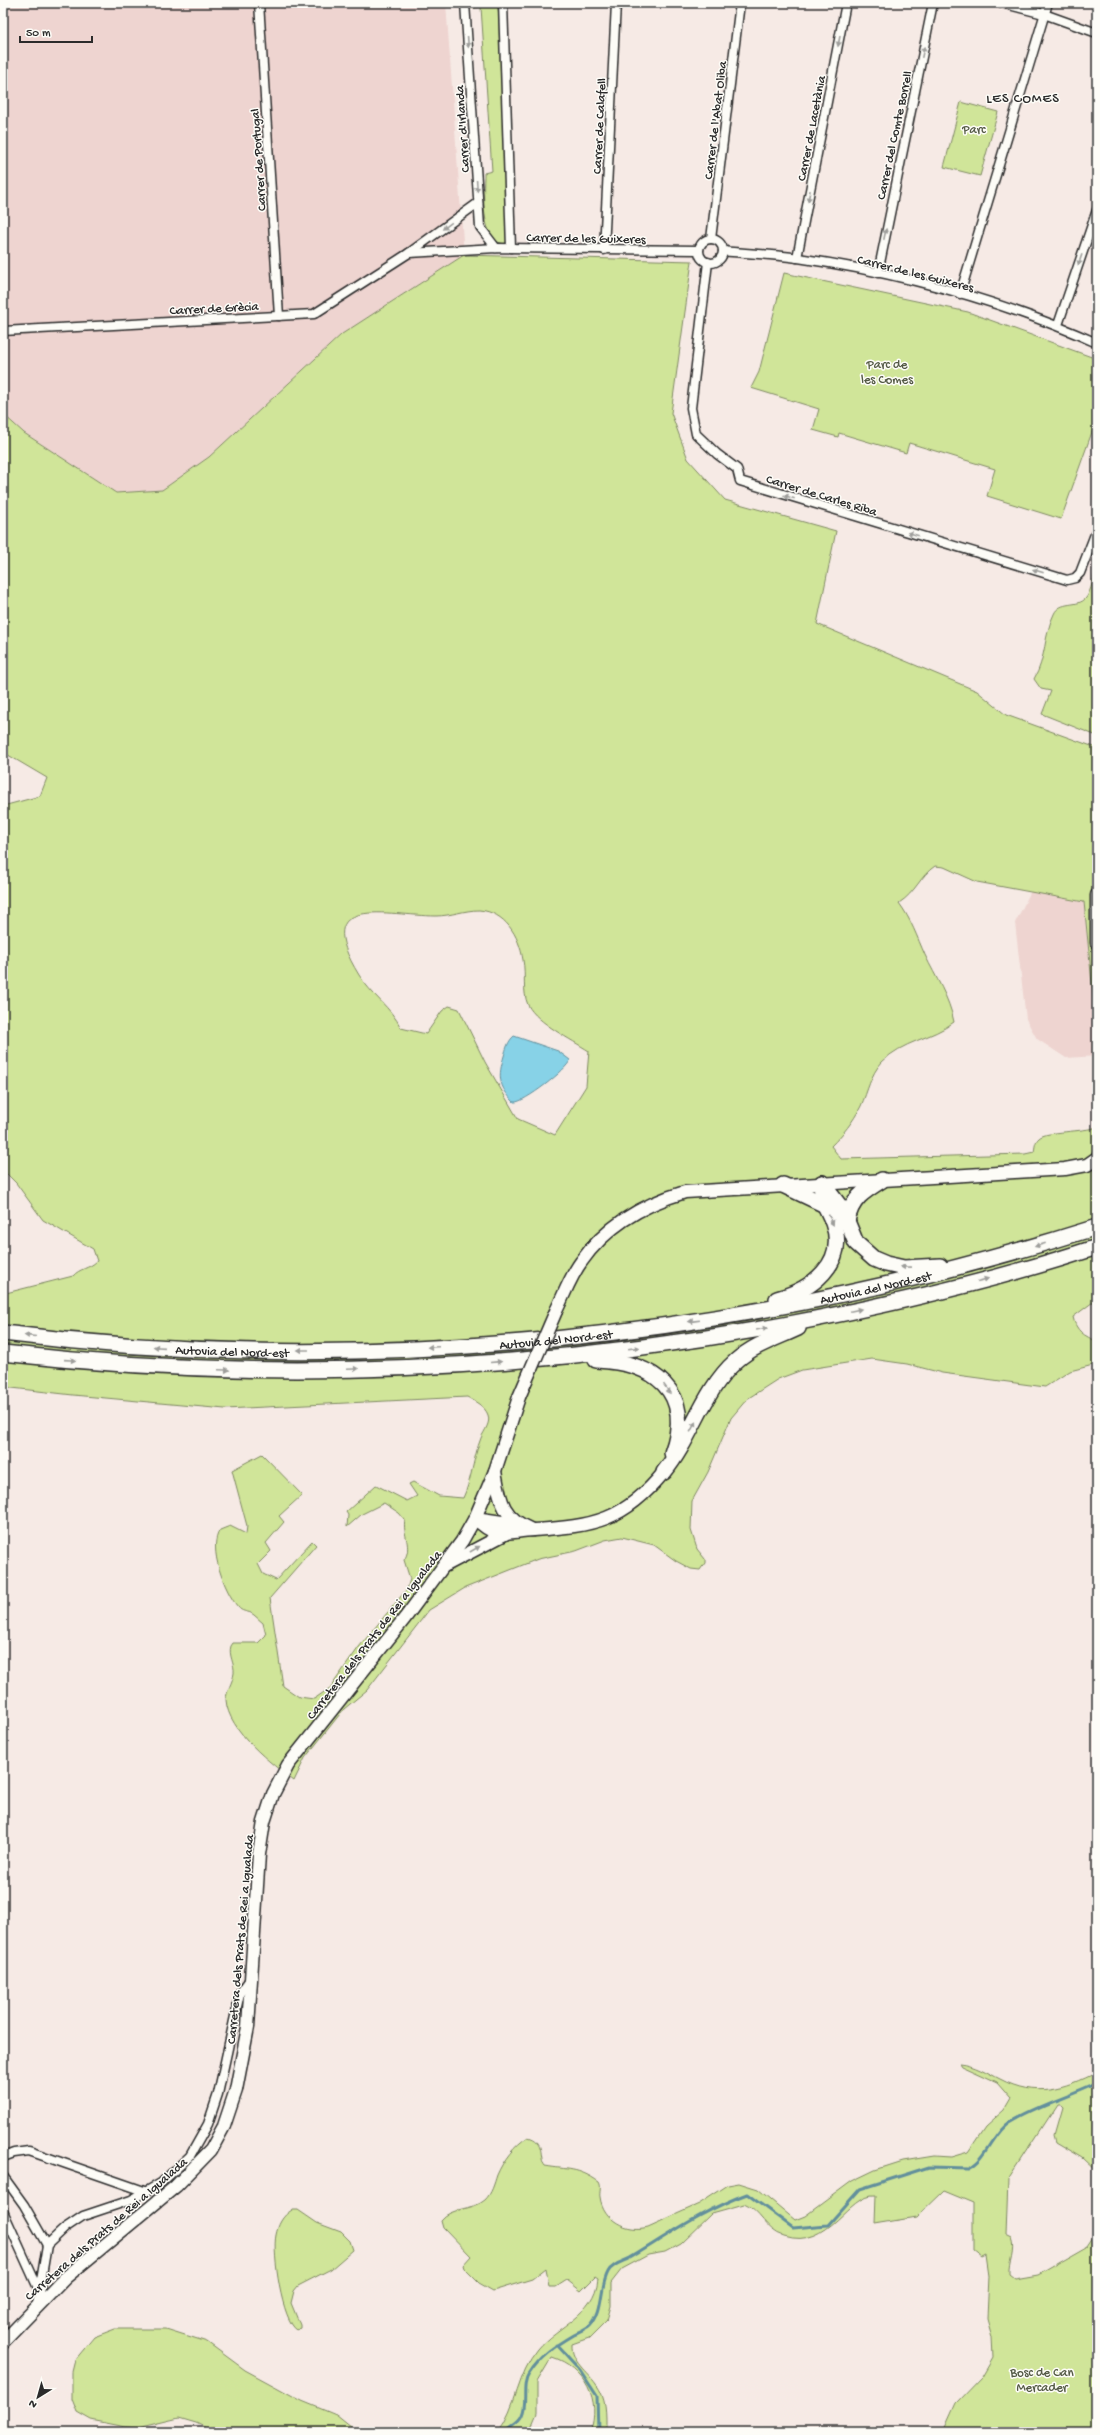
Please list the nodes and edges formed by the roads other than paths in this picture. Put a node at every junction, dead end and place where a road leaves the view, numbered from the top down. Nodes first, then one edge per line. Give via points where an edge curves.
1 (259, 3) edge
2 (465, 3) edge
3 (503, 3) edge
4 (616, 3) edge
5 (740, 3) edge
6 (846, 3) edge
7 (933, 3) edge
8 (1001, 3) edge
9 (1048, 3) edge
10 (1044, 14) junction
11 (1097, 34) edge
12 (478, 203) junction
13 (1097, 210) edge
14 (711, 239) junction
15 (496, 248) junction
16 (511, 248) junction
17 (604, 250) junction
18 (699, 250) junction
19 (723, 251) junction
20 (409, 253) junction
21 (797, 258) junction
22 (708, 262) junction
23 (878, 272) junction
24 (960, 294) junction
25 (279, 316) junction
26 (1058, 326) junction
27 (3, 331) edge
28 (1097, 343) edge
29 (1097, 530) edge
30 (1097, 895) edge
31 (1097, 943) edge
32 (1097, 1158) edge
33 (882, 1180) junction
34 (822, 1183) junction
35 (784, 1185) junction
36 (823, 1204) junction
37 (847, 1221) junction
38 (1097, 1227) edge
39 (1097, 1247) edge
40 (959, 1268) junction
41 (732, 1316) junction
42 (818, 1318) junction
43 (3, 1333) edge
44 (3, 1353) edge
45 (567, 1356) junction
46 (495, 1471) junction
47 (664, 1472) junction
48 (475, 1518) junction
49 (517, 1524) junction
50 (532, 1530) junction
51 (505, 1534) junction
52 (445, 1565) junction
53 (250, 1979) junction
54 (3, 2157) edge
55 (3, 2176) edge
56 (144, 2191) junction
57 (3, 2211) edge
58 (47, 2245) junction
59 (38, 2289) junction
60 (37, 2305) junction
61 (3, 2342) edge

1 - 25 street, Carrer de Portugal
2 -> 12 street, Carrer d'Irlanda
3 - 16 street
4 - 17 street, Carrer de Calafell
5 - 14 street, Carrer de l'Abat Oliba
6 -> 21 street, Carrer de Lacetània
23 -> 7 street, Carrer del Comte Borrell
8 - 10 street
9 - 10 street
10 - 11 street
10 - 24 street
12 - 15 street, Carrer d'Irlanda via 480,227
12 -> 20 street, Carrer de Grècia
13 -> 26 street
14 - 18 street via 702,243
14 - 19 street via 720,243
15 - 16 street, Carrer de les Guixeres
15 - 20 street, Carrer de Grècia
16 - 17 street, Carrer de les Guixeres
17 - 18 street, Carrer de les Guixeres
18 - 22 street via 701,257
19 - 21 street, Carrer de les Guixeres
19 - 22 street via 717,261
20 - 25 street, Carrer de Grècia via 314,314
21 - 23 street, Carrer de les Guixeres
29 -> 22 street, Carrer de Carles Riba via 1080,573 1075,578 1062,579 740,481 737,468 696,434 691,408
23 - 24 street, Carrer de les Guixeres
24 - 26 street, Carrer de les Guixeres
25 - 27 street, Carrer de Grècia
26 - 28 street, Carrer de les Guixeres
30 - 31 street
32 - 33 street, Carretera dels Prats de Rei a Igualada via 1087,1165 1065,1169
33 - 34 street, Carretera dels Prats de Rei a Igualada
33 - 37 highway via 857,1197 849,1210
34 - 35 street, Carretera dels Prats de Rei a Igualada
34 - 36 highway
34 - 37 highway via 842,1209
35 - 36 highway
35 - 46 street, Carretera dels Prats de Rei a Igualada, bridge via 685,1192 659,1200 628,1217 605,1235 580,1263 556,1311 519,1397
36 -> 41 highway via 833,1222 836,1244 830,1265 822,1276 795,1294 757,1304
40 -> 37 highway via 904,1268 886,1264 864,1252 856,1243
38 -> 40 highway, Autovia del Nord-est
42 -> 39 highway, Autovia del Nord-est via 960,1286
40 - 41 highway, Autovia del Nord-est
41 -> 43 highway, Autovia del Nord-est via 472,1345 380,1350 165,1347
45 -> 42 highway, Autovia del Nord-est via 674,1344
47 -> 42 highway via 686,1441 717,1383 735,1362 760,1345
44 -> 45 highway, Autovia del Nord-est via 185,1368 305,1371 457,1365
45 -> 47 highway via 631,1364 647,1370 665,1385 676,1406 678,1425 676,1440
46 - 48 street, Carretera dels Prats de Rei a Igualada
46 - 49 street via 501,1501 508,1515
47 - 50 street via 635,1501 600,1521 563,1529
48 - 49 street
48 - 51 street via 491,1532
48 - 52 street, Carretera dels Prats de Rei a Igualada
49 - 50 street
50 - 51 street
52 -> 51 street
52 - 53 street, Carretera dels Prats de Rei a Igualada via 288,1765 273,1794 264,1822 259,1854
53 - 56 street via 240,1994 218,2094 208,2124 190,2156 161,2183
53 - 60 street, Carretera dels Prats de Rei a Igualada via 248,2027 236,2090 224,2126 211,2150 176,2186 106,2243
54 - 56 street via 29,2151
55 - 58 street via 24,2205
56 - 58 street via 131,2200 83,2216 64,2228
57 - 59 street
58 - 59 street
59 - 60 street
60 - 61 street, Carretera dels Prats de Rei a Igualada

